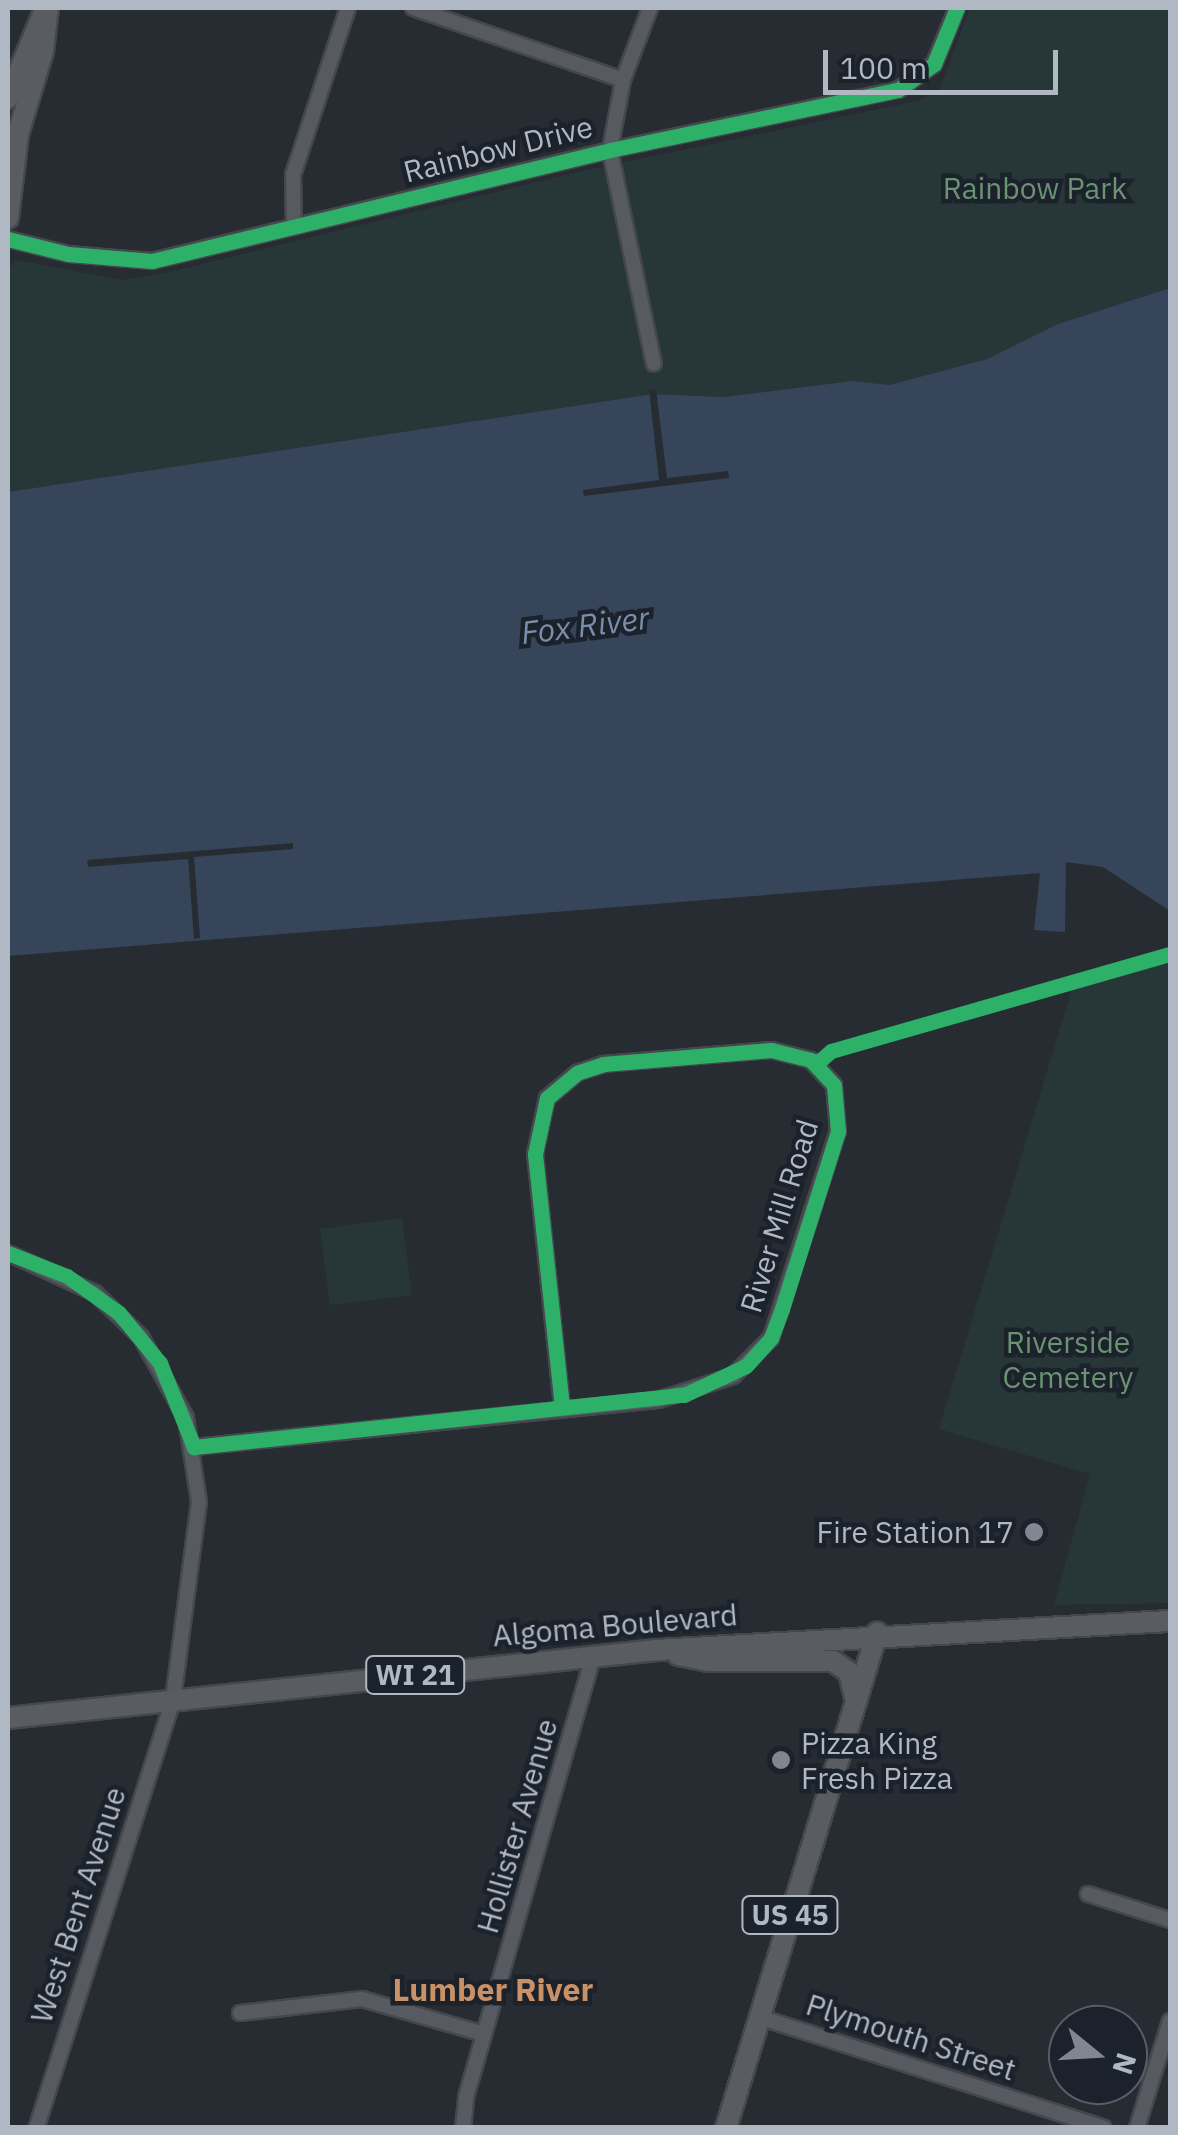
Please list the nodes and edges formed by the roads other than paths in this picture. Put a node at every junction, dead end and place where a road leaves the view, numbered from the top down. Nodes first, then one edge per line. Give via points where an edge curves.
1 (47, 8) edge
2 (348, 8) edge
3 (412, 8) edge
4 (650, 8) edge
5 (956, 8) edge
6 (622, 80) junction
7 (8, 98) edge
8 (610, 150) junction
9 (8, 218) edge
10 (294, 227) junction
11 (8, 239) edge
12 (654, 364) dead end
13 (8, 1253) edge
14 (562, 1406) junction
15 (194, 1447) junction
16 (1170, 1622) edge
17 (876, 1634) junction
18 (656, 1650) junction
19 (593, 1656) junction
20 (172, 1700) junction
21 (856, 1703) junction
22 (8, 1718) edge
23 (1088, 1894) dead end
24 (1170, 1920) edge
25 (240, 2013) dead end
26 (759, 2017) junction
27 (1170, 2021) edge
28 (484, 2034) junction
29 (36, 2128) edge
30 (463, 2128) edge
31 (726, 2128) edge
32 (1104, 2128) edge
33 (1137, 2128) edge

1 - 7 main road
1 - 9 main road via 43,51 18,134
2 - 10 street via 292,175
3 - 6 street
4 - 6 street
5 - 8 street, Rainbow Drive via 934,64 898,90
6 - 8 street
8 - 10 street, Rainbow Drive
8 - 12 street
10 - 11 street, Rainbow Drive via 152,260 68,254
13 - 15 street, West Bent Avenue via 67,1276 119,1313 160,1363
14 - 14 street, River Mill Road via 706,1389 764,1348 838,1131 839,1100 816,1064 772,1050 604,1064 577,1072 547,1098 535,1154
14 - 15 street, River Mill Road
15 - 20 street, West Bent Avenue via 199,1502
16 - 17 main road, Algoma Boulevard
17 - 18 main road, Algoma Boulevard / WI 21
17 - 21 main road, US 45
18 - 19 main road, Algoma Boulevard / WI 21
18 - 21 main road via 708,1661 833,1661 848,1672
19 - 20 main road, Algoma Boulevard / WI 21
19 - 28 street, Hollister Avenue
20 - 22 main road, Algoma Boulevard / WI 21
20 - 29 street, West Bent Avenue
21 - 26 main road, US 45
23 - 24 street
25 - 28 street via 362,1999
26 - 31 main road, US 45
26 - 32 street, Plymouth Street
27 - 33 street
28 - 30 street, Hollister Avenue

